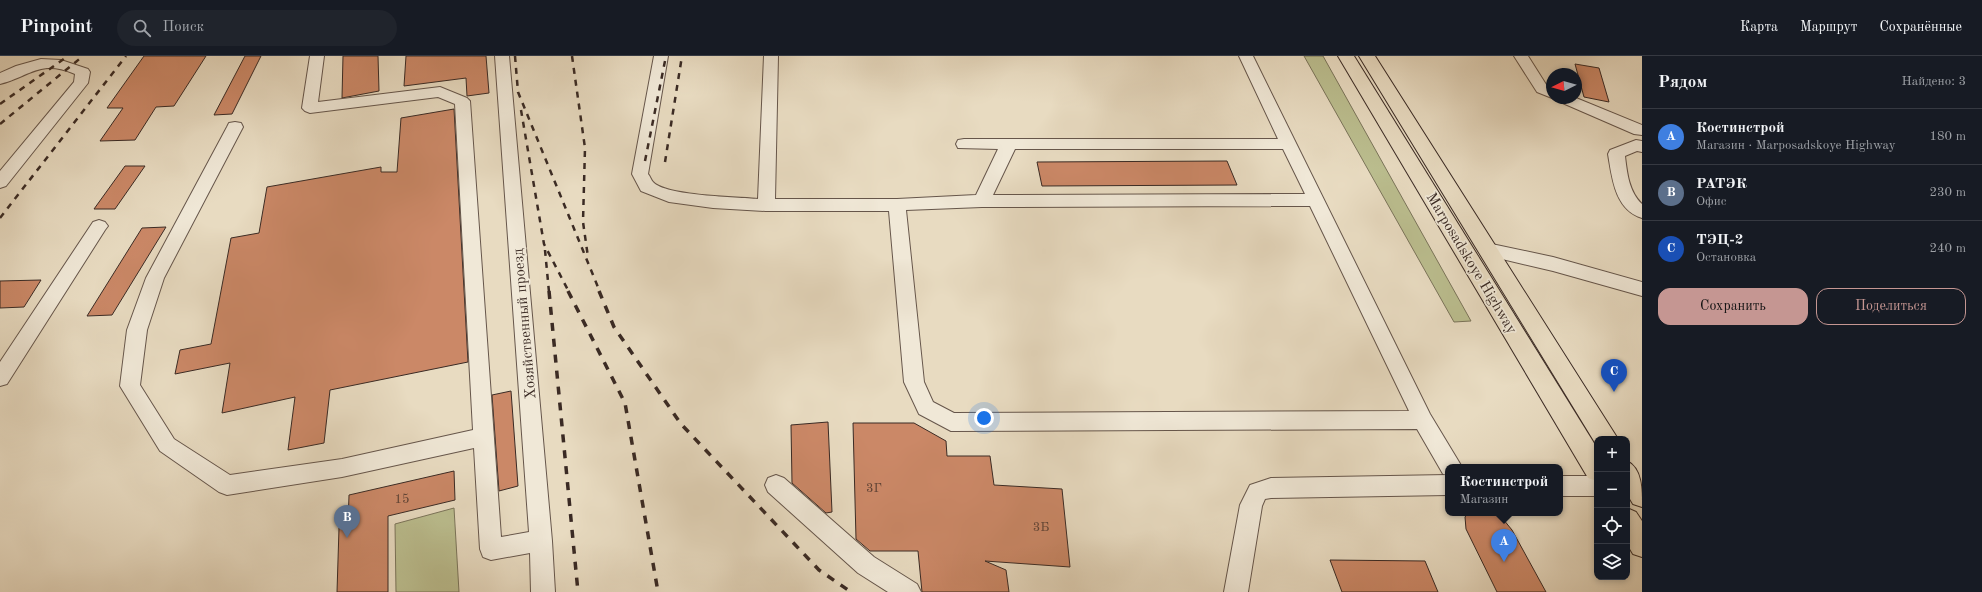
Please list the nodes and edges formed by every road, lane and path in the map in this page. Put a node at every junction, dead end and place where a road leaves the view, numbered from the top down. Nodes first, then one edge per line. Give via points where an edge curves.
1 (317, 56) edge
2 (502, 56) edge
3 (661, 56) edge
4 (771, 56) edge
5 (1246, 56) edge
6 (1346, 56) edge
7 (1367, 56) edge
8 (1521, 56) edge
9 (0, 79) edge
10 (1546, 91) edge
11 (1577, 104) edge
12 (235, 127) dead end
13 (1640, 130) dead end
14 (964, 144) dead end
15 (1009, 144) junction
16 (1289, 144) junction
17 (1642, 147) edge
18 (0, 182) edge
19 (1317, 200) junction
20 (982, 201) junction
21 (766, 205) junction
22 (897, 205) junction
23 (1642, 212) edge
24 (99, 226) dead end
25 (1487, 249) junction
26 (1642, 289) edge
27 (0, 378) edge
28 (1423, 420) junction
29 (1604, 436) edge
30 (484, 437) junction
31 (1449, 464) edge
32 (1594, 465) edge
33 (776, 485) dead end
34 (1445, 486) edge
35 (1563, 486) edge
36 (1594, 486) edge
37 (1630, 525) edge
38 (541, 541) junction
39 (1642, 545) edge
40 (543, 592) edge
41 (909, 592) edge
42 (1236, 592) edge

1 - 30 street via 310,108 440,92 462,101
2 - 38 street, Хозяйственный проезд
3 - 21 street via 640,174 647,187 676,197
4 - 21 street
5 - 16 street
6 - 32 main road, Marposadskoye Highway
7 - 25 main road, Marposadskoye Highway
8 - 10 street via 1542,89
9 - 18 street via 24,67 46,61 72,65 83,72 81,83
11 - 13 street
12 - 30 street via 155,278 137,330 130,386 167,445 227,485 342,468
14 - 15 street
15 - 16 street
15 - 20 street
16 - 19 street
17 - 23 street via 1636,145 1616,154 1624,192 1632,207
19 - 20 street
19 - 28 street
20 - 22 street
21 - 22 street
22 - 28 street via 914,382 926,408 951,422
24 - 27 street
25 - 26 street
25 - 29 main road, Marposadskoye Highway
28 - 31 street
30 - 38 street via 491,550
33 - 41 street via 866,565
34 - 42 street via 1271,488 1258,492 1251,505
35 - 36 street
37 - 39 main road
38 - 40 street, Хозяйственный проезд

